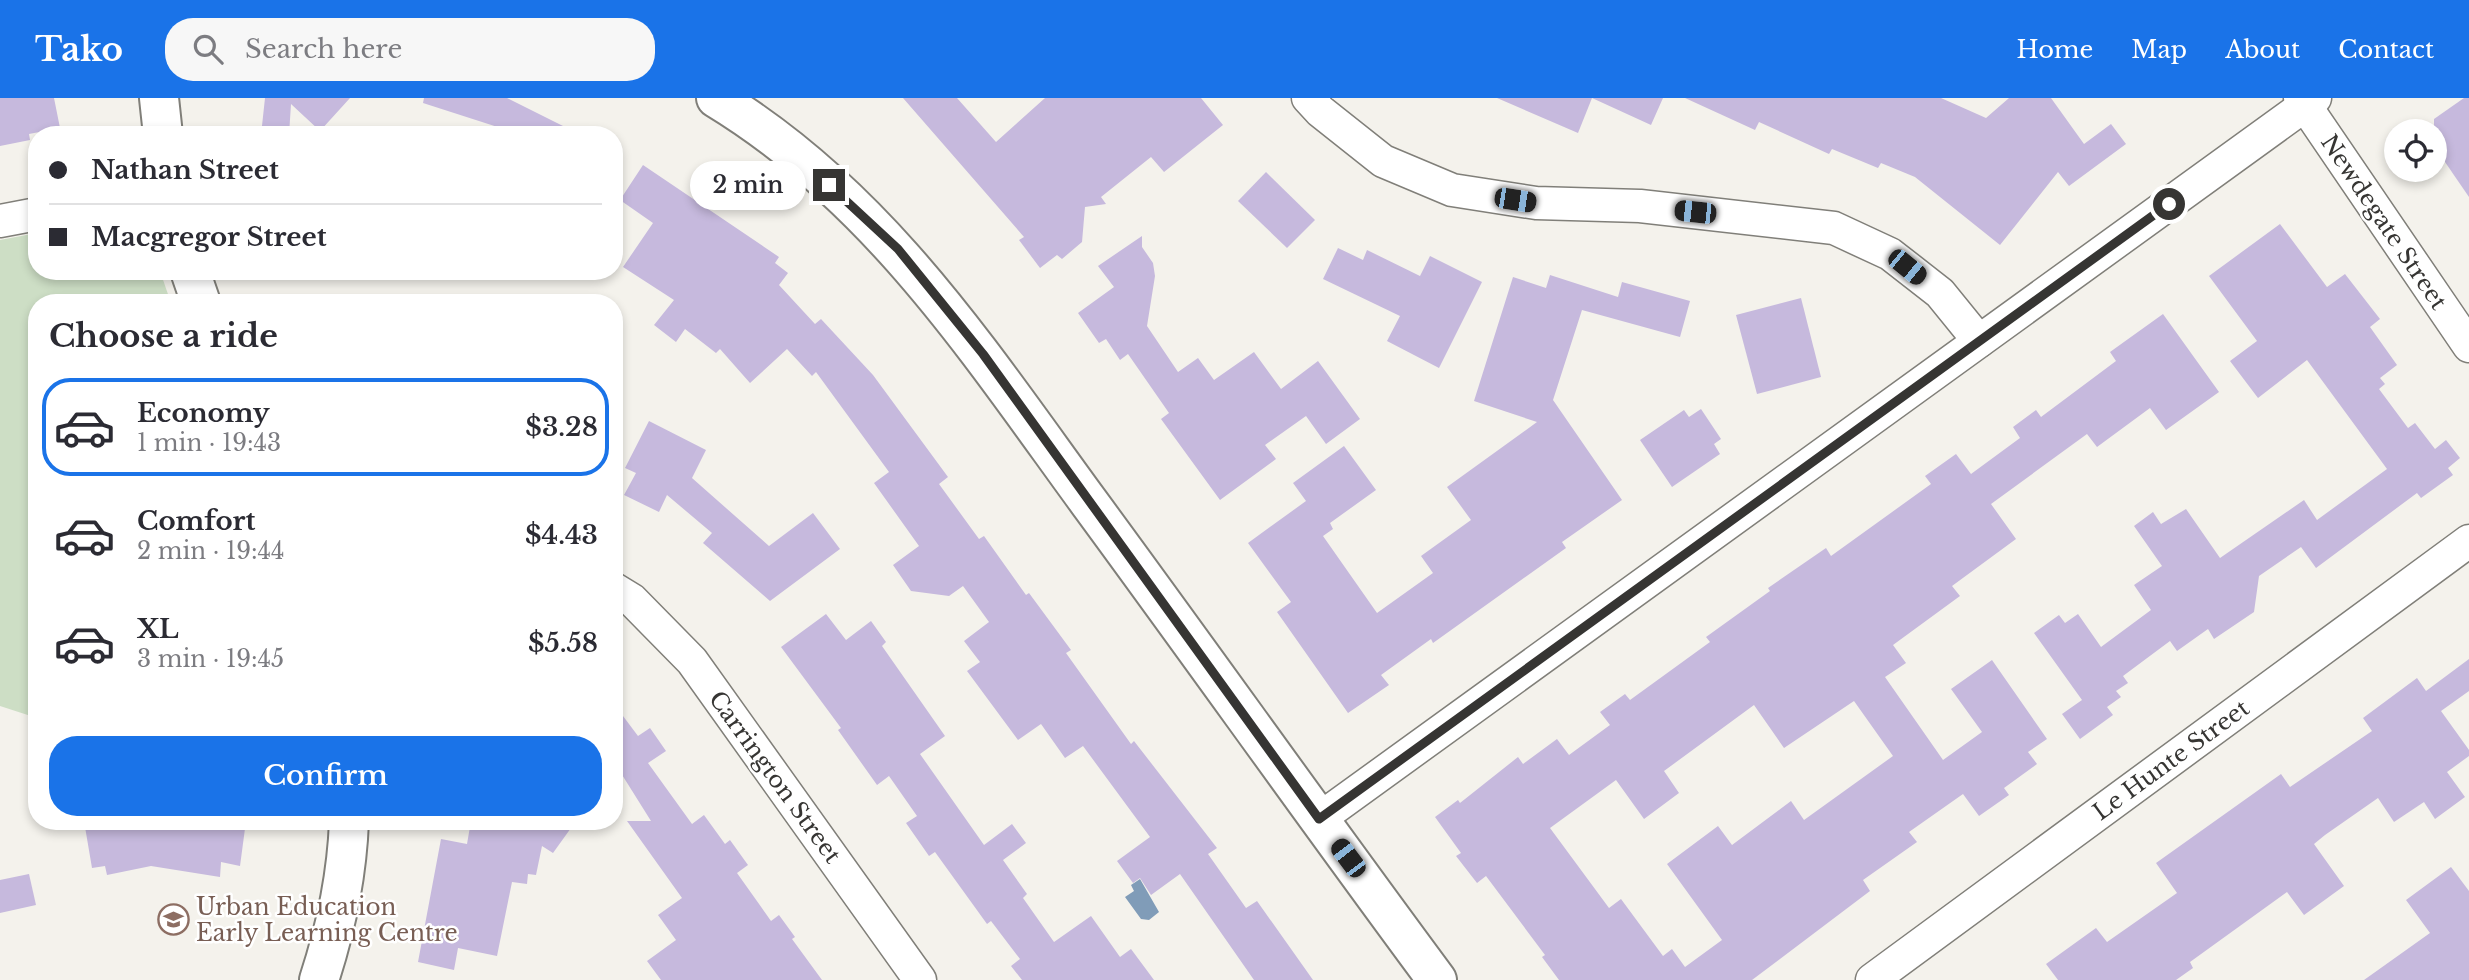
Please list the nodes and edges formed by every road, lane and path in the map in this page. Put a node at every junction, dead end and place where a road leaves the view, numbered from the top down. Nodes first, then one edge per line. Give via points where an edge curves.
1 (159, 98) edge
2 (716, 98) edge
3 (1308, 98) edge
4 (2306, 100) edge
5 (162, 126) edge
6 (28, 216) edge
7 (0, 221) edge
8 (1979, 341) junction
9 (2469, 346) edge
10 (2469, 541) edge
11 (623, 594) edge
12 (1319, 819) junction
13 (348, 830) edge
14 (319, 980) edge
15 (920, 980) edge
16 (1437, 980) edge
17 (1872, 980) edge

1 - 5 street
2 - 12 street via 812,169 898,249 983,354
3 - 8 street via 1384,161 1452,190 1536,203 1640,206 1834,228 1890,254 1940,293
4 - 8 street
4 - 9 street, Newdegate Street
6 - 7 street
8 - 12 street
10 - 17 street, Le Hunte Street
11 - 15 street, Carrington Street via 692,662
12 - 16 street
13 - 14 street via 331,943

